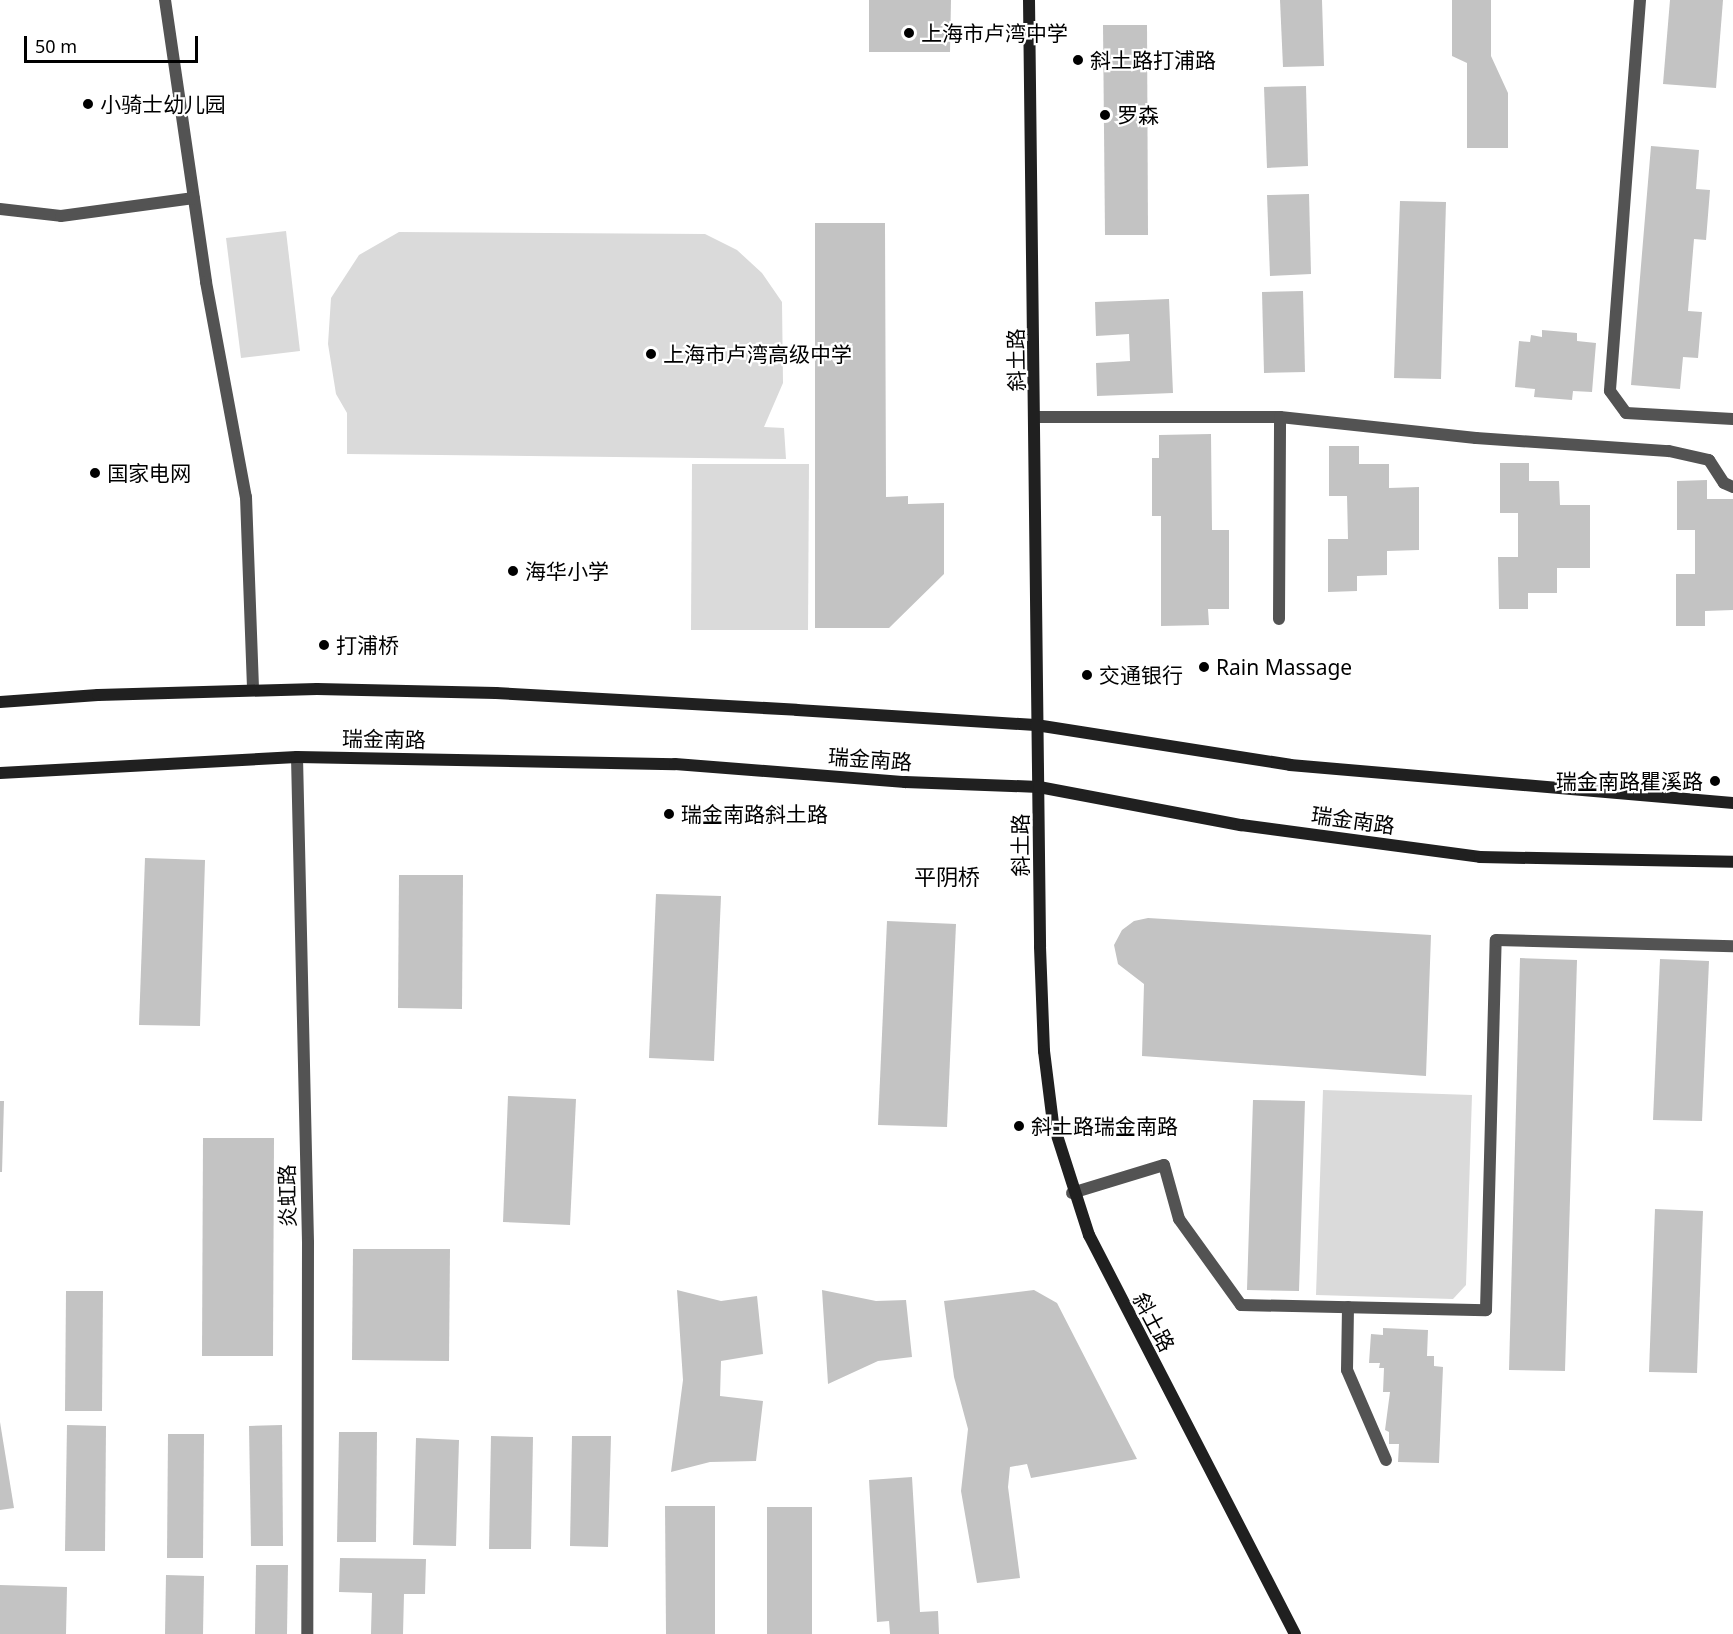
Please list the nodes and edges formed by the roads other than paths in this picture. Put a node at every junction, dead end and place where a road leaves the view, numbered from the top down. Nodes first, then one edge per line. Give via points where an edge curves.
1 (165, 0) edge
2 (1029, 0) edge
3 (1640, 0) edge
4 (194, 198) junction
5 (0, 209) edge
6 (1036, 417) junction
7 (1280, 417) junction
8 (1733, 419) edge
9 (1733, 487) edge
10 (1279, 619) dead end
11 (253, 690) junction
12 (0, 702) edge
13 (1036, 725) junction
14 (297, 757) junction
15 (0, 773) edge
16 (1039, 787) junction
17 (1733, 803) edge
18 (1733, 862) edge
19 (1733, 946) edge
20 (1072, 1193) junction
21 (1348, 1307) junction
22 (1386, 1460) dead end
23 (307, 1634) edge
24 (1295, 1634) edge

1 - 4 street
2 - 6 main road, 斜土路
3 - 8 street via 1610,391 1626,413
4 - 5 street via 61,216
4 - 11 street via 246,497
6 - 7 street
6 - 13 main road, 斜土路
7 - 9 street via 1476,438 1697,454 1708,459 1724,483
7 - 10 street
11 - 12 main road via 98,694
11 - 13 main road via 496,693
13 - 16 main road, 斜土路
13 - 17 main road via 1290,765
14 - 15 main road, 瑞金南路
14 - 16 main road, 瑞金南路 via 675,764 905,782
14 - 23 street, 炎虹路 via 308,1244
16 - 18 main road, 瑞金南路 via 1241,825 1480,857
16 - 20 main road, 斜土路 via 1044,1051 1053,1123
19 - 21 street via 1496,940 1486,1310
20 - 21 street via 1164,1165 1179,1219 1241,1305
20 - 24 main road, 斜土路 via 1111,1282
21 - 22 street via 1347,1370

